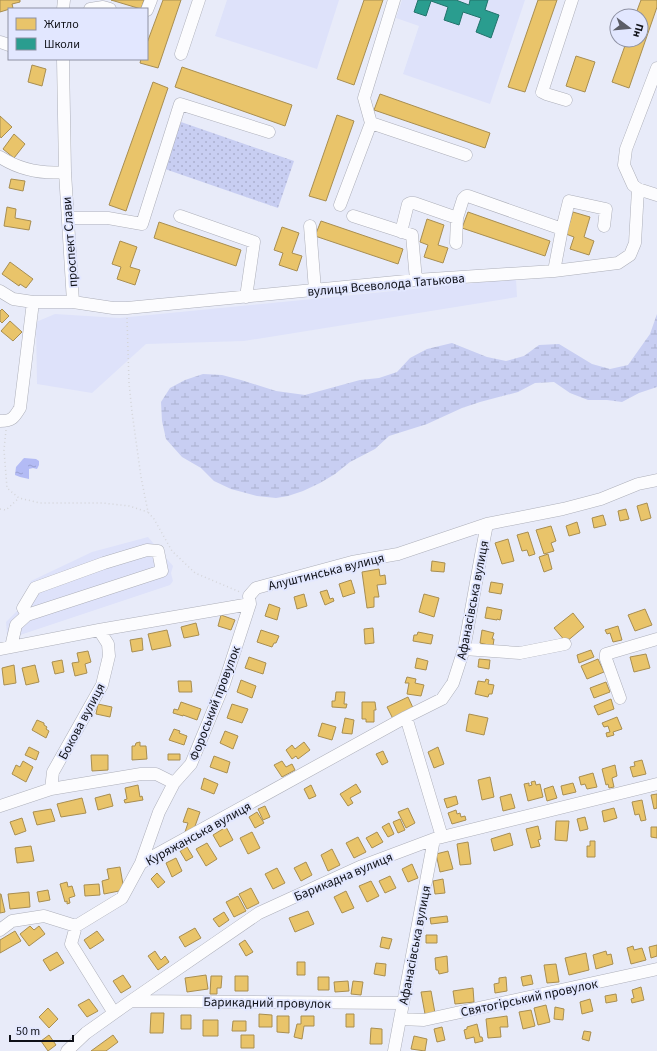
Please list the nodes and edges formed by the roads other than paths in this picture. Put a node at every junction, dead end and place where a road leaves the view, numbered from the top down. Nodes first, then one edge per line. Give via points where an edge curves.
1 (199, 0) edge
2 (394, 0) edge
3 (572, 0) edge
4 (96, 8) edge
5 (106, 8) edge
6 (181, 54) dead end
7 (63, 60) edge
8 (657, 68) edge
9 (566, 100) dead end
10 (371, 124) junction
11 (269, 132) dead end
12 (466, 155) dead end
13 (0, 157) edge
14 (65, 172) junction
15 (638, 189) junction
16 (657, 196) edge
17 (340, 205) dead end
18 (180, 216) dead end
19 (353, 216) dead end
20 (68, 218) junction
21 (457, 218) junction
22 (310, 226) dead end
23 (604, 226) dead end
24 (562, 228) junction
25 (400, 232) junction
26 (456, 243) dead end
27 (554, 271) junction
28 (416, 280) junction
29 (315, 290) junction
30 (0, 291) edge
31 (246, 297) junction
32 (33, 302) junction
33 (73, 302) junction
34 (4, 421) edge
35 (657, 480) edge
36 (487, 524) junction
37 (250, 600) junction
38 (26, 615) junction
39 (99, 630) junction
40 (657, 639) edge
41 (565, 644) dead end
42 (5, 648) edge
43 (464, 649) junction
44 (620, 698) dead end
45 (406, 717) junction
46 (174, 783) junction
47 (657, 784) edge
48 (51, 789) junction
49 (0, 806) edge
50 (438, 838) junction
51 (142, 863) junction
52 (76, 926) junction
53 (0, 930) edge
54 (657, 969) edge
55 (131, 1001) junction
56 (402, 1003) junction
57 (114, 1013) junction
58 (400, 1019) junction
59 (67, 1051) edge
60 (394, 1051) edge

1 - 6 street
2 - 10 street via 364,98
3 - 9 street via 542,92
4 - 5 street
7 - 14 street, проспект Слави
8 - 15 street via 626,149 624,165 633,185
10 - 12 street
10 - 17 street
11 - 20 street via 180,104 142,224 108,218
13 - 14 street via 28,170
14 - 20 street, проспект Слави
15 - 16 street
15 - 27 street, вулиця Всеволода Татькова via 635,243 630,255 618,263
18 - 31 street via 254,242
19 - 25 street
20 - 33 street, проспект Слави
21 - 24 street via 463,199 468,196
21 - 25 street via 410,203
21 - 26 street
22 - 29 street
23 - 24 street via 606,208 570,201
24 - 27 street
25 - 28 street via 412,235
27 - 28 street, вулиця Всеволода Татькова
28 - 29 street, вулиця Всеволода Татькова
29 - 31 street, вулиця Всеволода Татькова
30 - 32 street, проспект Слави via 13,299
31 - 33 street, вулиця Всеволода Татькова via 127,308
32 - 33 street, проспект Слави
32 - 34 street via 20,408 14,418
35 - 36 street, Алуштинська вулиця via 563,509
36 - 37 street, Алуштинська вулиця via 398,554 352,562 256,588
36 - 43 street, Афанасівська вулиця
37 - 39 street, Алуштинська вулиця
37 - 46 street, Фороський провулок via 224,684 191,764
38 - 38 street via 162,571 158,551 147,550 35,588 23,608
38 - 42 street via 16,625
39 - 42 street, Алуштинська вулиця
39 - 48 street, Бокова вулиця via 108,644 109,656 102,685 53,772
40 - 44 street via 606,654
41 - 43 street via 520,653
43 - 45 street, Афанасівська вулиця via 453,683 442,699
45 - 50 street, Афанасівська вулиця
45 - 51 street, Куряжанська вулиця
46 - 48 street via 156,774 141,774
46 - 51 street, Фороський провулок via 159,812
47 - 50 street, Барикадна вулиця
48 - 49 street
50 - 55 street, Барикадна вулиця via 362,866 259,913
50 - 56 street, Афанасівська вулиця
51 - 52 street, Куряжанська вулиця via 122,898
52 - 53 street via 44,916 12,921
52 - 57 street via 71,944
54 - 58 street, Святогірський провулок via 424,1020
55 - 56 street, Барикадний провулок
55 - 57 street, Барикадна вулиця
56 - 58 street, Афанасівська вулиця
57 - 59 street, Барикадна вулиця
58 - 60 street, Афанасівська вулиця

